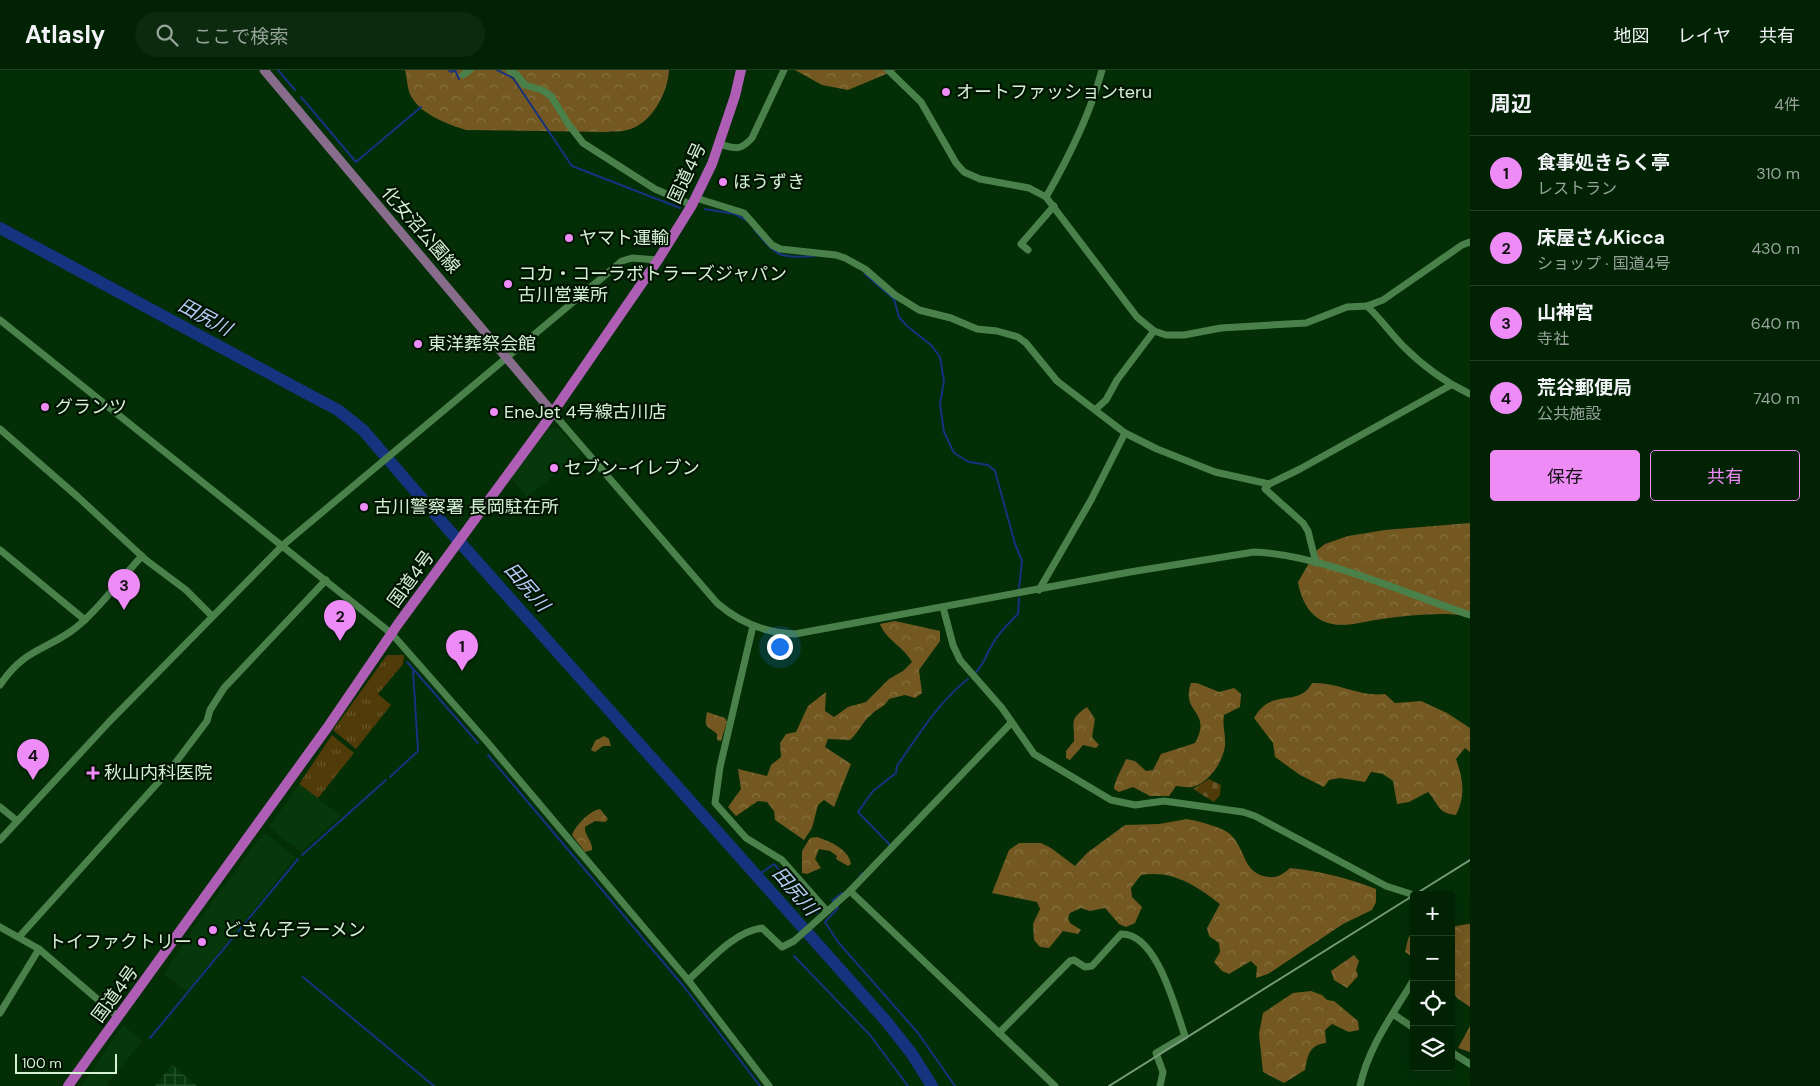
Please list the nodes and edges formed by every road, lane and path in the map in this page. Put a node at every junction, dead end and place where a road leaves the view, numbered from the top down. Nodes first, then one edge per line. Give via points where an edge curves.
1 (264, 70) edge
2 (470, 70) edge
3 (509, 70) edge
4 (741, 70) edge
5 (784, 70) edge
6 (888, 70) edge
7 (1102, 70) edge
8 (463, 75) dead end
9 (719, 144) junction
10 (1046, 197) junction
11 (694, 202) junction
12 (1054, 206) junction
13 (1470, 242) edge
14 (1028, 250) dead end
15 (658, 260) junction
16 (1367, 306) junction
17 (0, 320) edge
18 (1154, 331) junction
19 (508, 357) junction
20 (1451, 385) junction
21 (1470, 394) edge
22 (1096, 409) junction
23 (553, 412) junction
24 (1, 431) edge
25 (1125, 433) junction
26 (1269, 484) junction
27 (283, 545) junction
28 (0, 550) edge
29 (142, 556) junction
30 (1316, 563) junction
31 (326, 580) junction
32 (1038, 590) junction
33 (943, 607) junction
34 (1470, 615) edge
35 (212, 616) junction
36 (85, 620) junction
37 (753, 626) junction
38 (392, 634) junction
39 (0, 684) edge
40 (1011, 722) junction
41 (0, 807) edge
42 (16, 820) junction
43 (0, 840) edge
44 (850, 890) junction
45 (1410, 895) edge
46 (827, 911) junction
47 (0, 926) edge
48 (19, 937) junction
49 (39, 949) junction
50 (688, 980) junction
51 (1413, 981) edge
52 (0, 1013) edge
53 (1393, 1014) junction
54 (118, 1018) junction
55 (1411, 1026) edge
56 (999, 1033) junction
57 (1455, 1055) edge
58 (1470, 1064) edge
59 (68, 1086) edge
60 (769, 1086) edge
61 (1055, 1086) edge
62 (1160, 1086) edge
63 (1360, 1086) edge

1 - 19 main road, 化女沼公園線
2 - 8 street
3 - 11 street via 525,86 551,96 583,143 656,189
4 - 9 highway, 国道4号
5 - 9 street via 752,138 744,147
6 - 10 street via 921,102 964,172 980,179 1029,188
7 - 10 street via 1094,99 1065,164
9 - 11 highway, 国道4号
10 - 12 street
11 - 15 highway, 国道4号
11 - 22 street via 744,213 772,245 780,249 845,258 919,310 977,329 1018,337 1057,381
12 - 14 street via 1021,244
12 - 18 street via 1137,317
13 - 16 street via 1383,300
15 - 19 street via 632,258 622,261
15 - 23 highway, 国道4号
16 - 18 street via 1347,307 1306,324 1221,328 1184,335
16 - 20 street via 1404,347
17 - 27 street
18 - 22 street via 1106,400
19 - 23 main road, 化女沼公園線
19 - 27 street
20 - 21 street
20 - 26 street via 1300,470
22 - 25 street
23 - 37 street via 716,603
23 - 38 highway, 国道4号
24 - 29 street
25 - 26 street via 1215,472
25 - 32 street via 1091,500
26 - 30 street via 1265,490 1267,493 1308,531
27 - 31 street
27 - 35 street
28 - 36 street
29 - 35 street via 186,590
29 - 36 street
30 - 32 street via 1274,553 1254,552
30 - 34 street
31 - 38 street
31 - 48 street via 224,688 207,721 173,766
32 - 33 street
33 - 37 street via 795,634 779,634
33 - 40 street via 960,660
35 - 42 street
36 - 39 street via 70,632 22,658
37 - 46 street via 720,767 715,803 746,838 782,860
38 - 50 street
38 - 54 highway, 国道4号
40 - 44 street
40 - 45 street via 1034,754 1111,800 1135,805 1164,801 1243,812 1386,886
41 - 42 street
42 - 43 street
44 - 46 street
44 - 56 street
46 - 50 street via 794,941 782,947 762,928 749,930
47 - 48 street
48 - 49 street
49 - 52 street
49 - 54 street
50 - 60 street
51 - 53 street
53 - 55 street
53 - 63 street via 1374,1042
54 - 59 highway, 国道4号
56 - 61 street
56 - 62 street via 1070,960 1084,967 1092,966 1121,934 1134,935 1154,955 1185,1036 1156,1053 1164,1072
57 - 58 street

